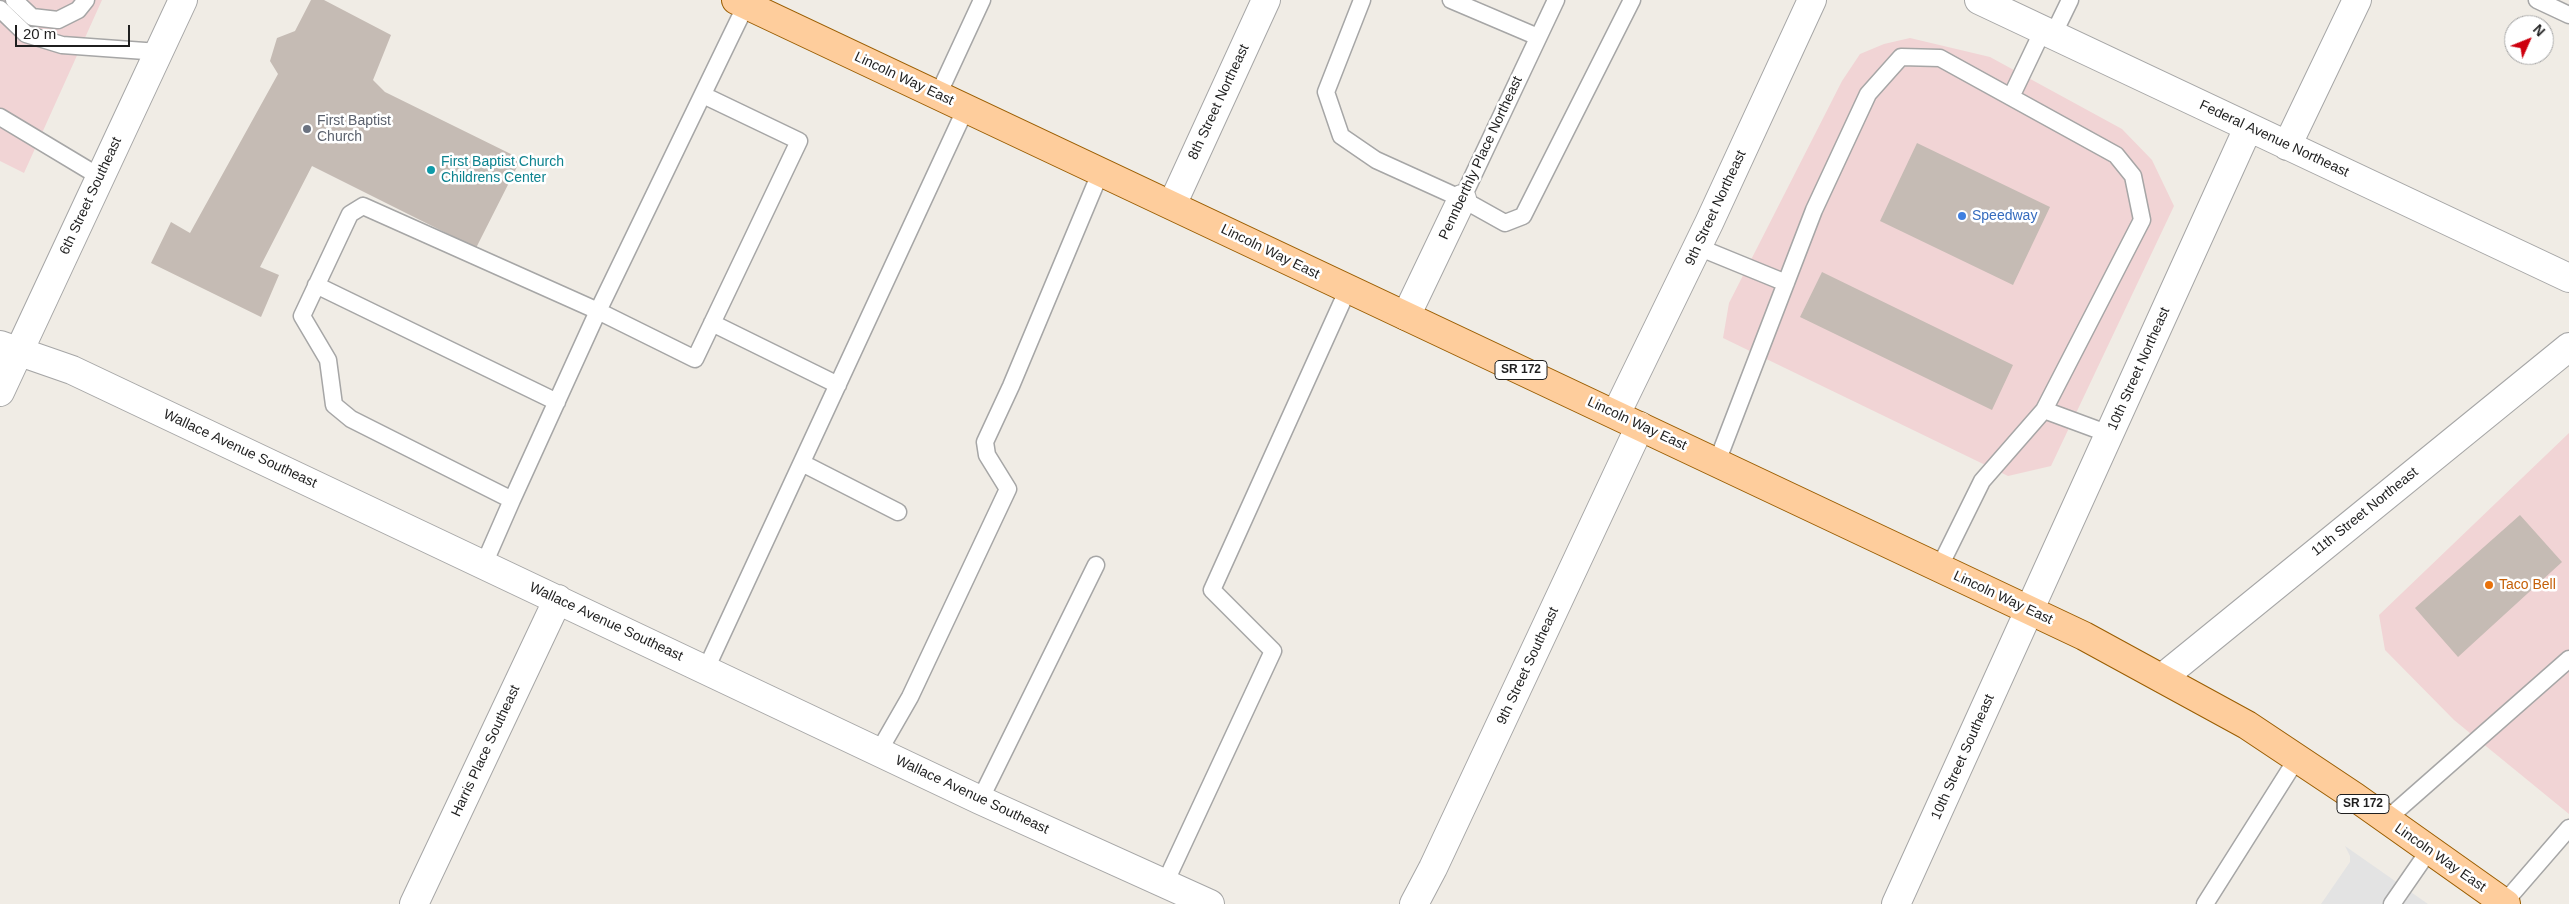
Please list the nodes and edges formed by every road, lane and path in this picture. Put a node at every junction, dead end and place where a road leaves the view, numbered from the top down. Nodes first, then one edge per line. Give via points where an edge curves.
1 (14, 0) edge
2 (86, 0) edge
3 (183, 0) edge
4 (982, 0) edge
5 (1266, 0) edge
6 (1362, 0) edge
7 (1451, 0) edge
8 (1556, 0) edge
9 (1632, 0) edge
10 (1812, 0) edge
11 (1979, 0) edge
12 (2070, 0) edge
13 (2357, 0) edge
14 (2537, 0) edge
15 (741, 2) edge
16 (0, 9) edge
17 (2569, 15) edge
18 (2048, 33) junction
19 (1538, 37) junction
20 (159, 52) junction
21 (703, 95) junction
22 (938, 95) junction
23 (2011, 97) junction
24 (966, 108) junction
25 (0, 117) edge
26 (2248, 128) junction
27 (2287, 146) junction
28 (1100, 171) junction
29 (100, 177) junction
30 (1462, 199) junction
31 (1172, 205) junction
32 (1698, 248) junction
33 (2569, 278) edge
34 (1786, 283) junction
35 (316, 285) junction
36 (1348, 289) junction
37 (598, 311) junction
38 (1406, 316) junction
39 (712, 323) junction
40 (2569, 347) edge
41 (10, 348) edge
42 (838, 385) junction
43 (0, 392) edge
44 (557, 402) junction
45 (2044, 410) junction
46 (1616, 414) junction
47 (1640, 426) junction
48 (2110, 434) junction
49 (1717, 462) junction
50 (802, 463) junction
51 (512, 500) junction
52 (898, 512) dead end
53 (484, 564) junction
54 (1096, 565) dead end
55 (1939, 568) junction
56 (558, 598) junction
57 (2030, 610) junction
58 (2569, 659) edge
59 (706, 669) junction
60 (2162, 678) junction
61 (880, 751) junction
62 (2296, 760) junction
63 (980, 800) junction
64 (2386, 820) junction
65 (2569, 828) edge
66 (2430, 849) junction
67 (1165, 883) junction
68 (2505, 903) edge
69 (414, 904) edge
70 (1210, 904) edge
71 (1414, 904) edge
72 (1896, 904) edge
73 (2205, 904) edge
74 (2392, 904) edge

1 - 2 lane via 32,17 58,20 78,10
3 - 20 street, 6th Street Southeast
4 - 22 lane
5 - 31 street, 8th Street Northeast
6 - 30 lane via 1326,92 1341,136 1376,160
7 - 19 lane
8 - 19 lane, Pennberthly Place Northeast
9 - 30 lane via 1523,216 1505,223
10 - 32 street, 9th Street Northeast
11 - 18 street, Federal Avenue Northeast
12 - 18 lane
13 - 27 street
14 - 17 lane
15 - 21 lane
15 - 22 main road, Lincoln Way East / SR 172
16 - 20 lane via 26,34 62,45
18 - 23 lane
18 - 26 street, Federal Avenue Northeast
19 - 30 lane, Pennberthly Place Northeast
20 - 29 street, 6th Street Southeast
21 - 37 lane
21 - 39 lane via 799,141
22 - 24 main road, Lincoln Way East / SR 172
23 - 34 lane via 1940,58 1901,57 1868,94 1814,210
23 - 45 lane via 2116,155 2133,176 2142,220
24 - 28 main road, Lincoln Way East / SR 172
24 - 42 lane
25 - 29 lane
26 - 27 street, Federal Avenue Northeast
26 - 48 street, 10th Street Northeast
27 - 33 street, Federal Avenue Northeast
28 - 31 main road, Lincoln Way East / SR 172
28 - 61 lane via 985,442 987,455 1008,489 910,697
29 - 41 street, 6th Street Southeast
30 - 38 street, Pennberthly Place Northeast
31 - 36 main road, Lincoln Way East / SR 172
32 - 34 lane
32 - 46 street, 9th Street Northeast
34 - 49 lane
35 - 37 lane via 350,214 362,206
35 - 44 lane
35 - 51 lane via 302,316 328,360 334,405 351,419
36 - 38 main road, Lincoln Way East / SR 172
36 - 67 lane via 1212,590 1273,651
37 - 39 lane via 695,359
37 - 44 lane
38 - 46 main road, Lincoln Way East / SR 172
39 - 42 lane
40 - 60 street, 11th Street Northeast
41 - 43 street, 6th Street Southeast
41 - 53 street, Wallace Avenue Southeast via 72,370
42 - 50 lane
44 - 51 lane
45 - 48 lane
45 - 55 lane via 1982,481
46 - 47 main road, Lincoln Way East / SR 172
47 - 49 main road, Lincoln Way East / SR 172
47 - 71 street, 9th Street Southeast
48 - 57 street, 10th Street Northeast
49 - 55 main road, Lincoln Way East / SR 172
50 - 52 lane
50 - 59 lane
51 - 53 lane
53 - 56 street, Wallace Avenue Southeast
54 - 63 lane
55 - 57 main road, Lincoln Way East / SR 172
56 - 59 street, Wallace Avenue Southeast
56 - 69 street, Harris Place Southeast
57 - 60 main road, Lincoln Way East / SR 172
57 - 72 street, 10th Street Southeast
58 - 64 lane
59 - 61 street, Wallace Avenue Southeast
60 - 62 main road, Lincoln Way East / SR 172 via 2247,726
61 - 63 street, Wallace Avenue Southeast
62 - 64 main road, Lincoln Way East / SR 172
62 - 73 lane
63 - 67 street, Wallace Avenue Southeast
64 - 66 main road, Lincoln Way East / SR 172
65 - 68 lane
66 - 68 main road, Lincoln Way East / SR 172
66 - 74 lane
67 - 70 street, Wallace Avenue Southeast

